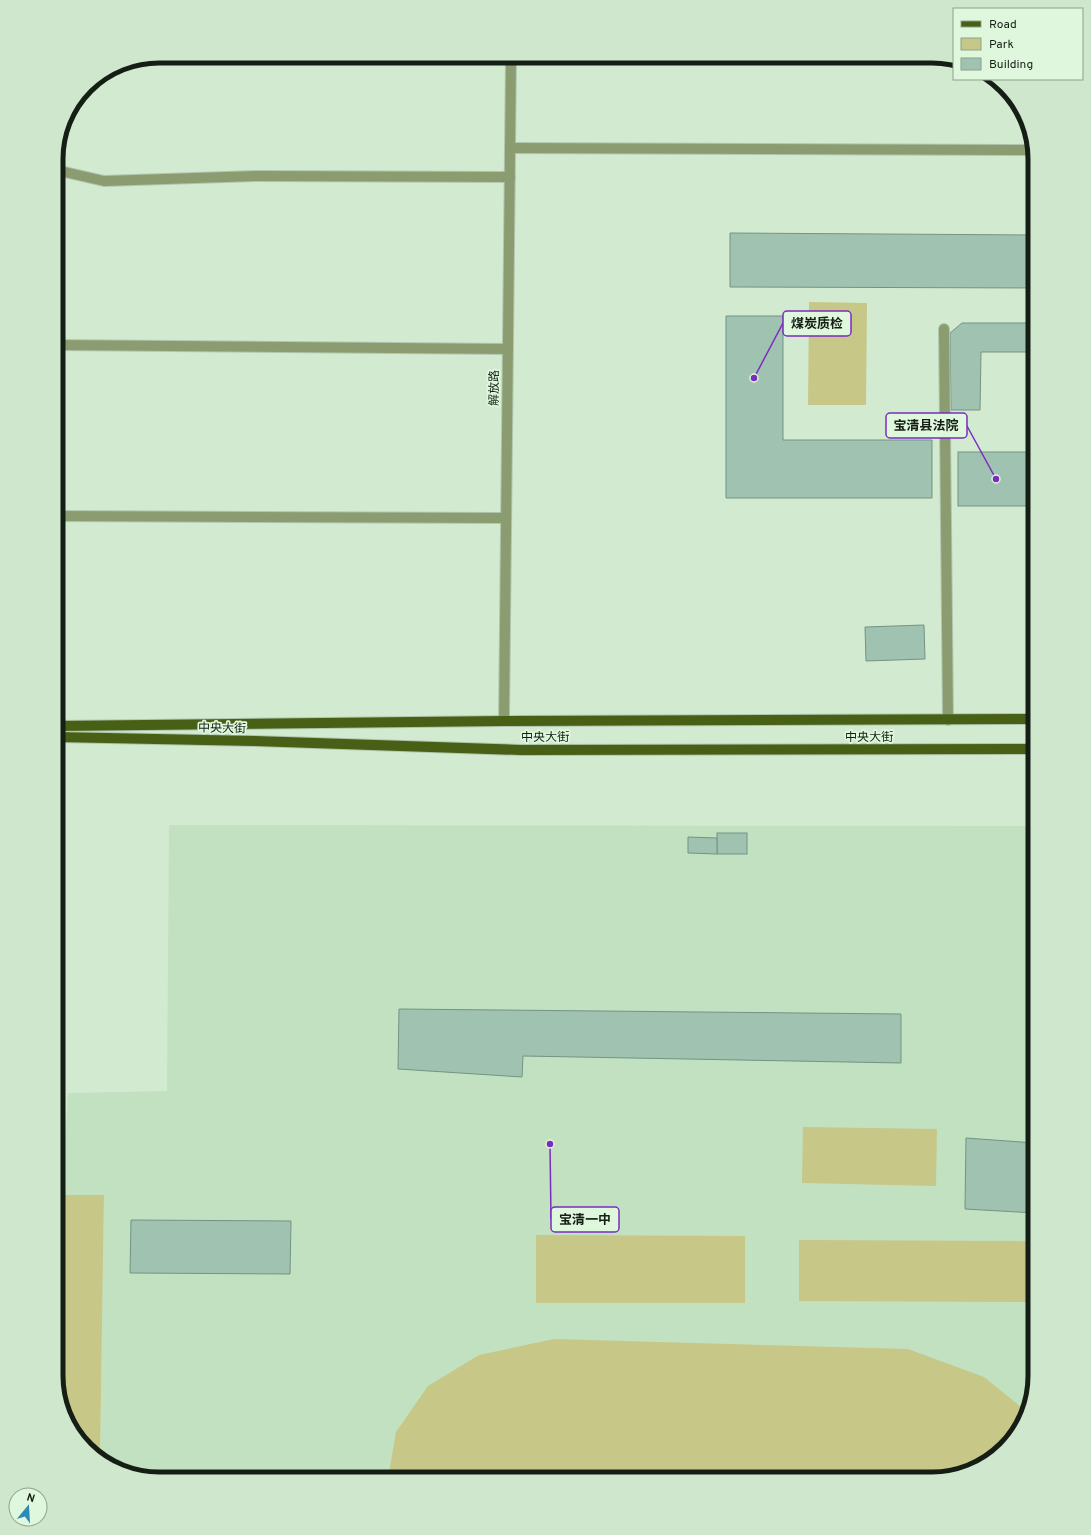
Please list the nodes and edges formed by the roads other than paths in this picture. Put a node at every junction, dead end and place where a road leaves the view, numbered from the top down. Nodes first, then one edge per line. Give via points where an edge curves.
1 (511, 63) edge
2 (510, 148) junction
3 (1027, 150) edge
4 (63, 172) edge
5 (510, 177) junction
6 (944, 329) dead end
7 (63, 345) edge
8 (508, 349) junction
9 (63, 516) edge
10 (506, 518) junction
11 (1028, 719) edge
12 (948, 720) junction
13 (504, 721) junction
14 (63, 726) edge
15 (63, 737) edge
16 (1028, 749) edge

1 - 2 street, 解放路
2 - 3 street
2 - 5 street, 解放路
4 - 5 street via 104,181 258,176
5 - 8 street, 解放路
6 - 12 street
7 - 8 street
8 - 10 street, 解放路
9 - 10 street
10 - 13 street, 解放路
11 - 12 main road, 中央大街
12 - 13 main road, 中央大街
13 - 14 main road, 中央大街
15 - 16 main road, 中央大街 via 521,750

